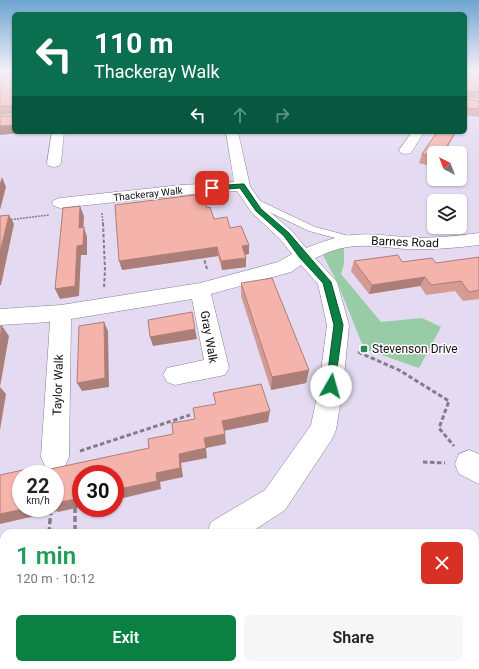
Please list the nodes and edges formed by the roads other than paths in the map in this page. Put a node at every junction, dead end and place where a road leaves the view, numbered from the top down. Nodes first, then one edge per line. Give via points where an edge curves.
1 (58, 134) edge
2 (232, 134) edge
3 (417, 134) edge
4 (406, 150) dead end
5 (54, 163) dead end
6 (242, 186) junction
7 (251, 200) junction
8 (60, 203) road end
9 (479, 239) edge
10 (354, 240) junction
11 (303, 256) junction
12 (206, 288) junction
13 (60, 313) junction
14 (0, 317) edge
15 (175, 376) dead end
16 (55, 457) road end
17 (228, 529) edge

1 - 5 street
2 - 6 street
3 - 4 street
6 - 7 street
6 - 8 street, Thackeray Walk
7 - 10 lane, Barnes Road via 312,229
7 - 11 street via 258,210 286,234
9 - 10 street, Barnes Road via 406,244
10 - 11 street, Barnes Road via 333,244
11 - 12 street via 284,267
11 - 17 street via 327,282 338,325 323,430 275,500
12 - 13 street
12 - 15 street, Gray Walk via 217,368
13 - 14 street
13 - 16 street, Taylor Walk

